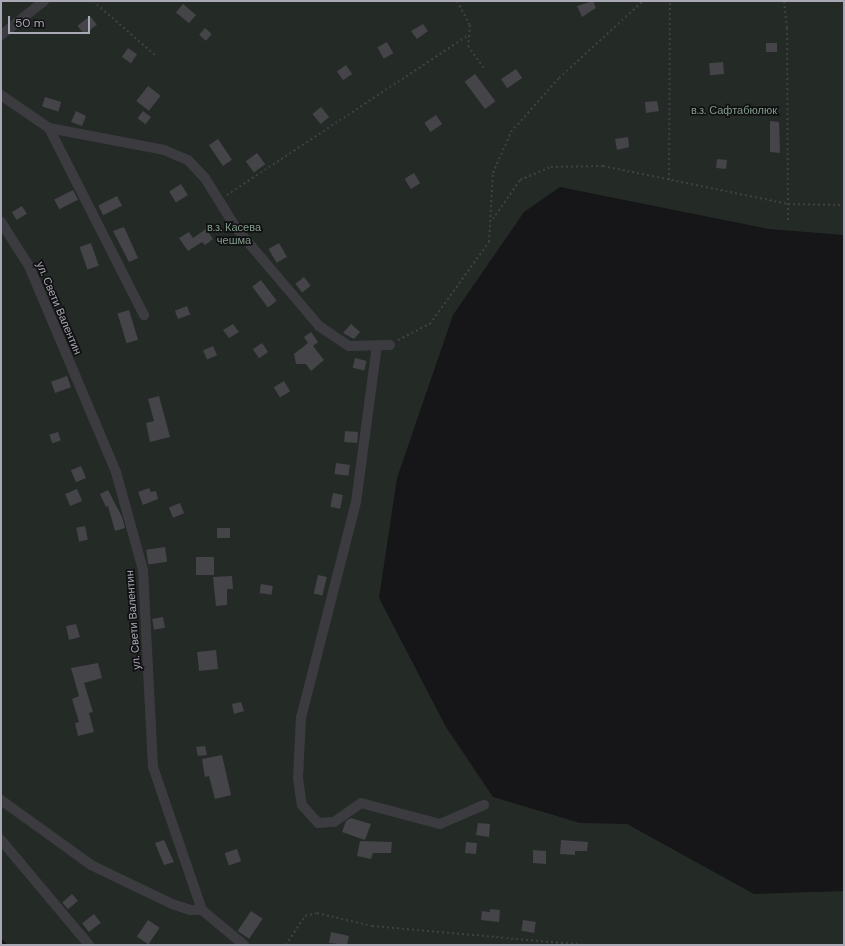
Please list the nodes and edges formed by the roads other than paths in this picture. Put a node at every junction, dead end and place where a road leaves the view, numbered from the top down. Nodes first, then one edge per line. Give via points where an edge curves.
1 (44, 1) edge
2 (1, 35) edge
3 (1, 95) edge
4 (49, 128) junction
5 (1, 222) edge
6 (144, 315) dead end
7 (377, 345) junction
8 (390, 345) road end
9 (1, 800) edge
10 (484, 805) dead end
11 (1, 840) edge
12 (202, 910) junction
13 (89, 945) edge
14 (244, 945) edge

1 - 2 street
3 - 4 street
4 - 6 street
4 - 7 street via 170,152 188,160 205,178 236,228 319,326 349,346
5 - 12 street, ул. Свети Валентин via 29,266 116,472 143,570 153,767
7 - 8 street
7 - 10 street via 356,502 300,717 298,778 302,805 318,824 334,822 361,803 440,824
9 - 12 street via 91,865 172,904 190,910
11 - 13 street
12 - 14 street

